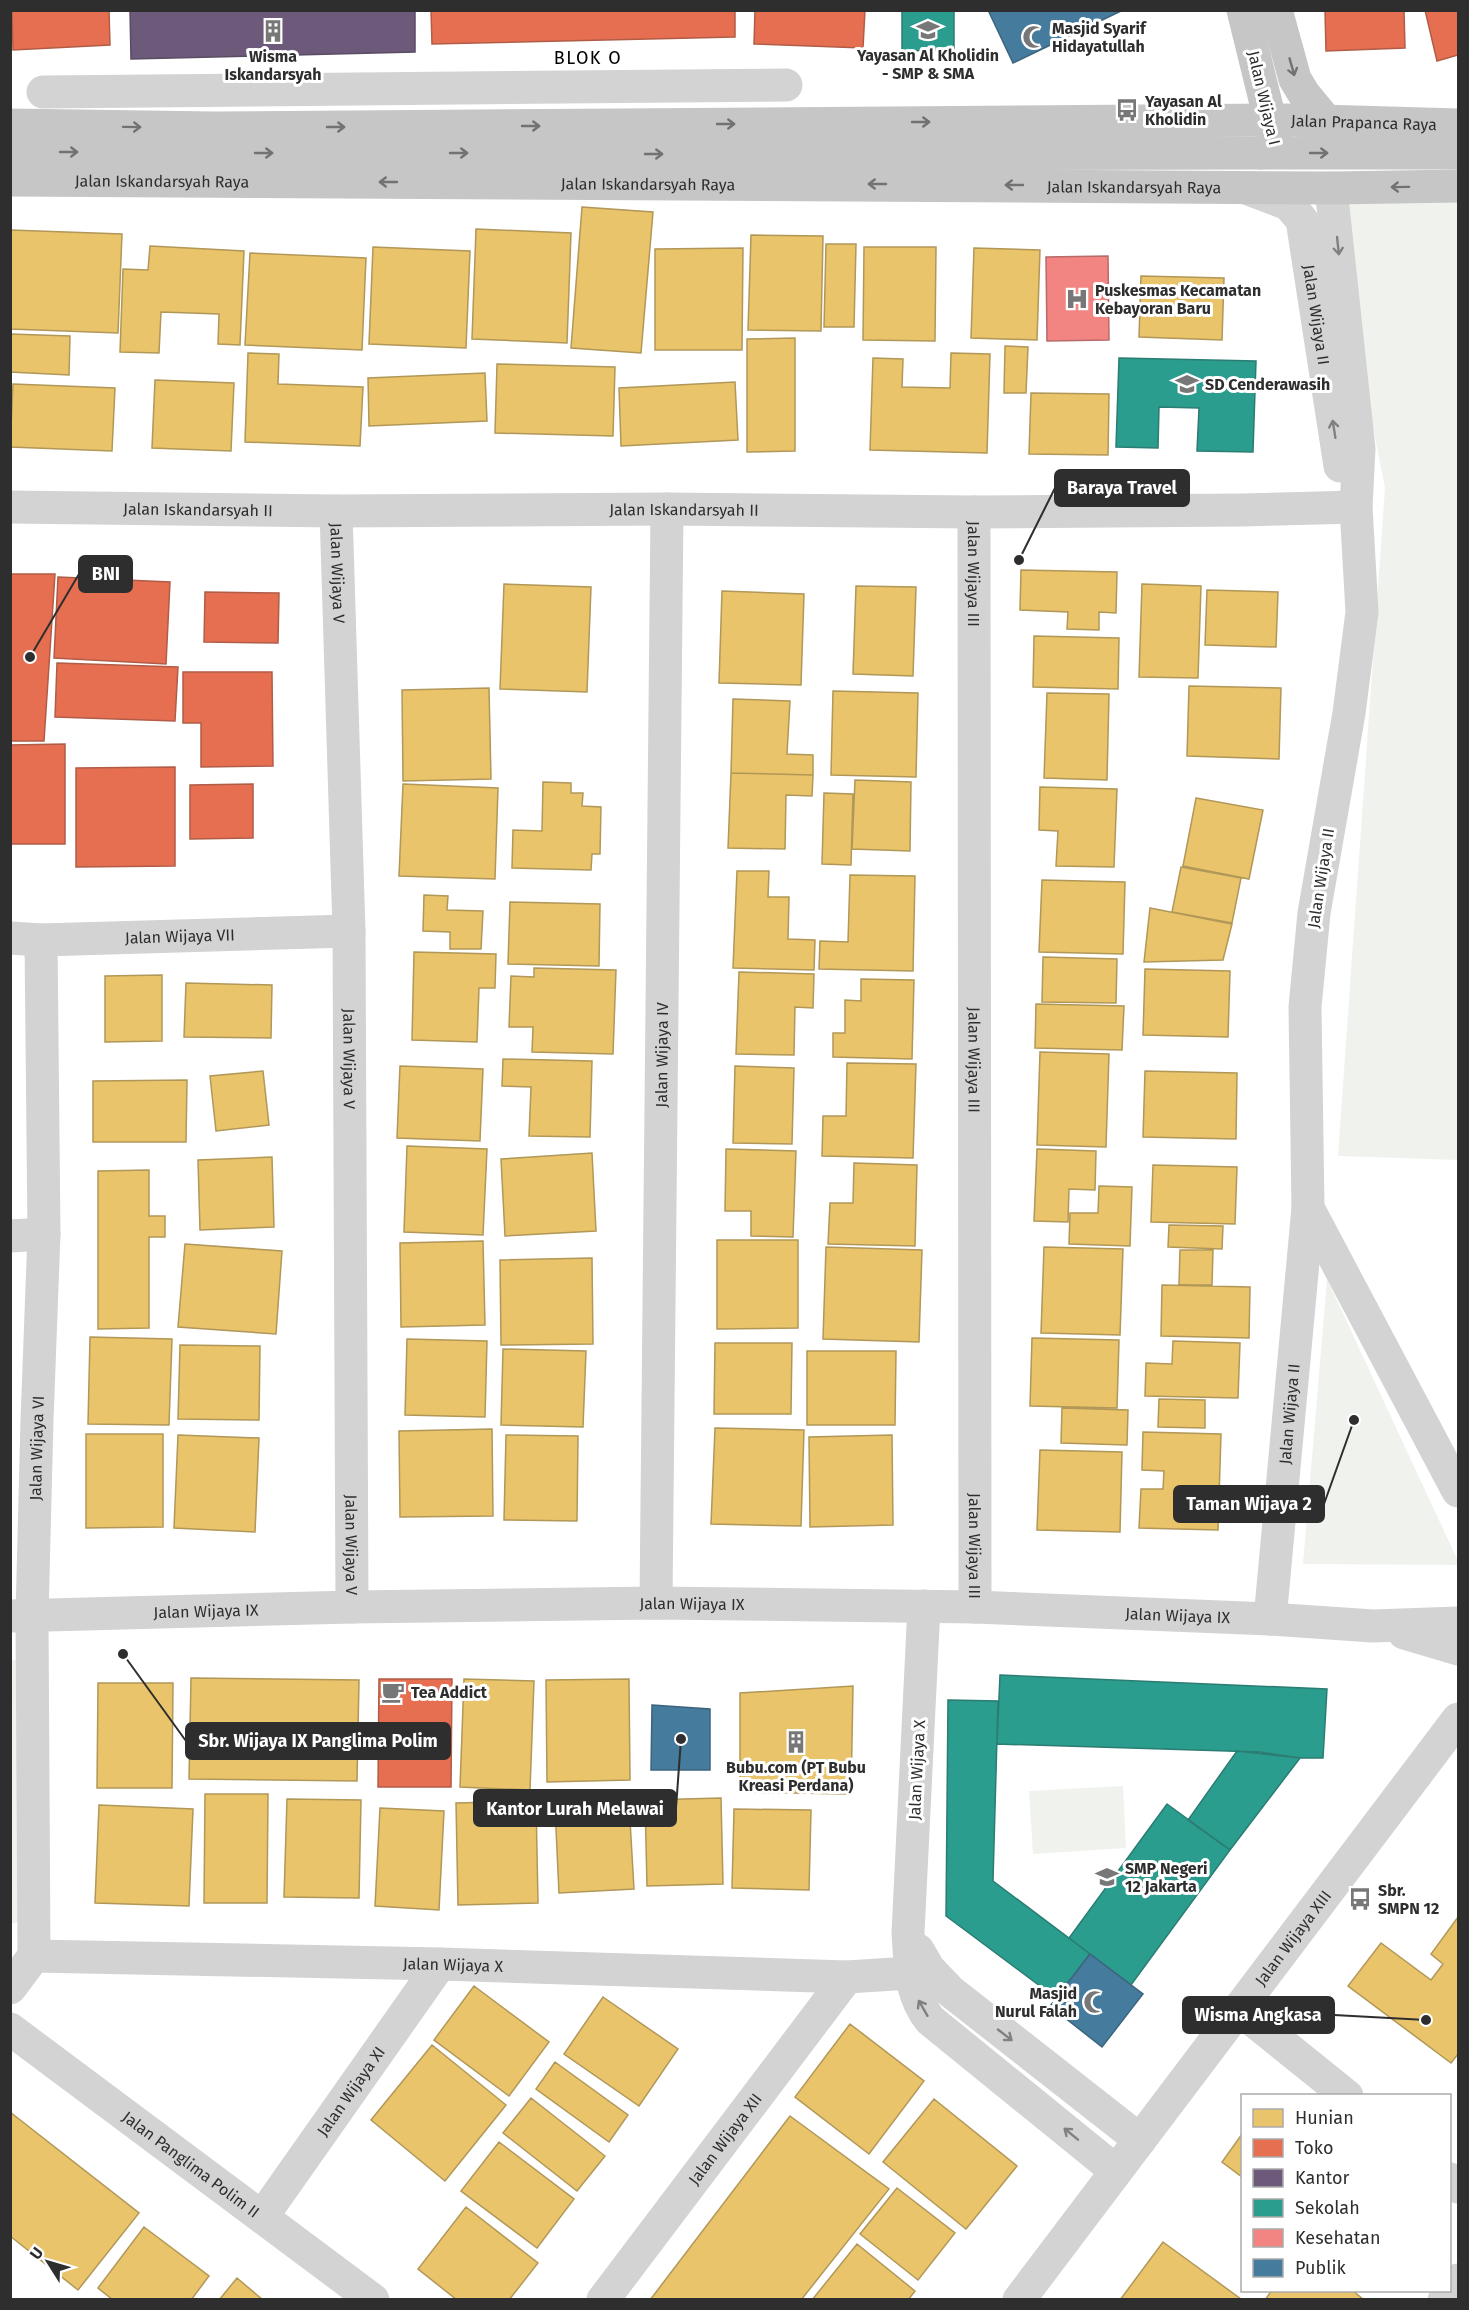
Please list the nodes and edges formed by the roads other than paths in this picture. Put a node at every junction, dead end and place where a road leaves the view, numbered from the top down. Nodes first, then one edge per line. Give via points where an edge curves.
1 (1243, 10) edge
2 (1276, 10) edge
3 (786, 85) dead end
4 (423, 88) junction
5 (43, 92) dead end
6 (1271, 120) junction
7 (1327, 122) junction
8 (1458, 124) edge
9 (10, 125) edge
10 (422, 126) junction
11 (10, 152) edge
12 (1458, 153) edge
13 (10, 180) edge
14 (1241, 186) junction
15 (1284, 186) junction
16 (1458, 186) edge
17 (1331, 188) junction
18 (10, 507) edge
19 (1351, 507) junction
20 (667, 509) junction
21 (336, 511) junction
22 (974, 512) junction
23 (349, 931) junction
24 (26, 939) edge
25 (1308, 1208) junction
26 (44, 1234) junction
27 (10, 1236) edge
28 (1458, 1491) edge
29 (656, 1603) junction
30 (924, 1606) junction
31 (352, 1607) junction
32 (975, 1607) junction
33 (21, 1616) edge
34 (1270, 1619) junction
35 (1458, 1623) edge
36 (1373, 1626) junction
37 (1458, 1649) edge
38 (1458, 1719) edge
39 (34, 1956) junction
40 (440, 1964) junction
41 (920, 1971) junction
42 (847, 1977) junction
43 (10, 1988) edge
44 (1239, 2009) junction
45 (10, 2029) edge
46 (1345, 2094) edge
47 (1140, 2140) junction
48 (1116, 2171) junction
49 (262, 2217) junction
50 (373, 2300) edge
51 (603, 2300) edge
52 (1019, 2300) edge

1 - 6 main road, Jalan Wijaya I
2 -> 7 main road, Jalan Wijaya I via 1295,79
3 - 4 street
4 - 5 street
4 - 10 street
6 - 7 main road, Jalan Prapanca Raya
10 -> 6 main road
6 - 15 main road, Jalan Wijaya I
7 - 8 main road, Jalan Prapanca Raya
9 -> 10 main road
11 -> 12 main road, bridge
14 -> 13 main road, Jalan Iskandarsyah Raya
14 - 15 main road, Jalan Iskandarsyah Raya
19 -> 14 street, Jalan Wijaya II via 1302,220 1288,204
15 - 17 main road
16 -> 17 main road
17 -> 19 street, Jalan Wijaya II via 1359,449
18 - 21 street, Jalan Iskandarsyah II
19 - 22 street, Jalan Iskandarsyah II
19 - 25 street, Jalan Wijaya II via 1362,612 1349,713 1314,913 1305,1007
20 - 21 street, Jalan Iskandarsyah II
20 - 22 street, Jalan Iskandarsyah II
20 - 29 street, Jalan Wijaya IV
21 - 23 street, Jalan Wijaya V
22 - 32 street, Jalan Wijaya III
23 - 24 street, Jalan Wijaya VII
23 - 31 street, Jalan Wijaya V
24 - 26 street, Jalan Wijaya VI
25 - 28 street, Jalan Wijaya II
25 - 34 street, Jalan Wijaya II
26 - 27 street
26 - 33 street, Jalan Wijaya VI via 37,1420
29 - 30 street, Jalan Wijaya IX
29 - 31 street, Jalan Wijaya IX
30 - 32 street, Jalan Wijaya IX
30 - 41 street, Jalan Wijaya X via 908,1933
31 - 33 street, Jalan Wijaya IX
32 - 34 street, Jalan Wijaya IX
33 - 39 street, Jalan Wijaya VI
34 - 36 street, Jalan Wijaya IX
35 - 36 street, Jalan Wijaya IX
36 - 37 street, Jalan Wijaya IX
38 - 44 street, Jalan Wijaya XIII
39 - 40 street, Jalan Wijaya X
39 - 43 street
40 - 42 street, Jalan Wijaya X
40 - 49 street, Jalan Wijaya XI
41 - 42 street, Jalan Wijaya X
41 -> 47 street, Jalan Wijaya X
48 -> 41 street, Jalan Wijaya X via 930,2020 920,2007
42 - 51 street, Jalan Wijaya XII
44 - 46 street
44 - 47 street, Jalan Wijaya XIII
45 - 49 street, Jalan Panglima Polim II
47 - 48 street, Jalan Wijaya XIII
48 - 52 street, Jalan Wijaya XIII
49 - 50 street, Jalan Panglima Polim II

